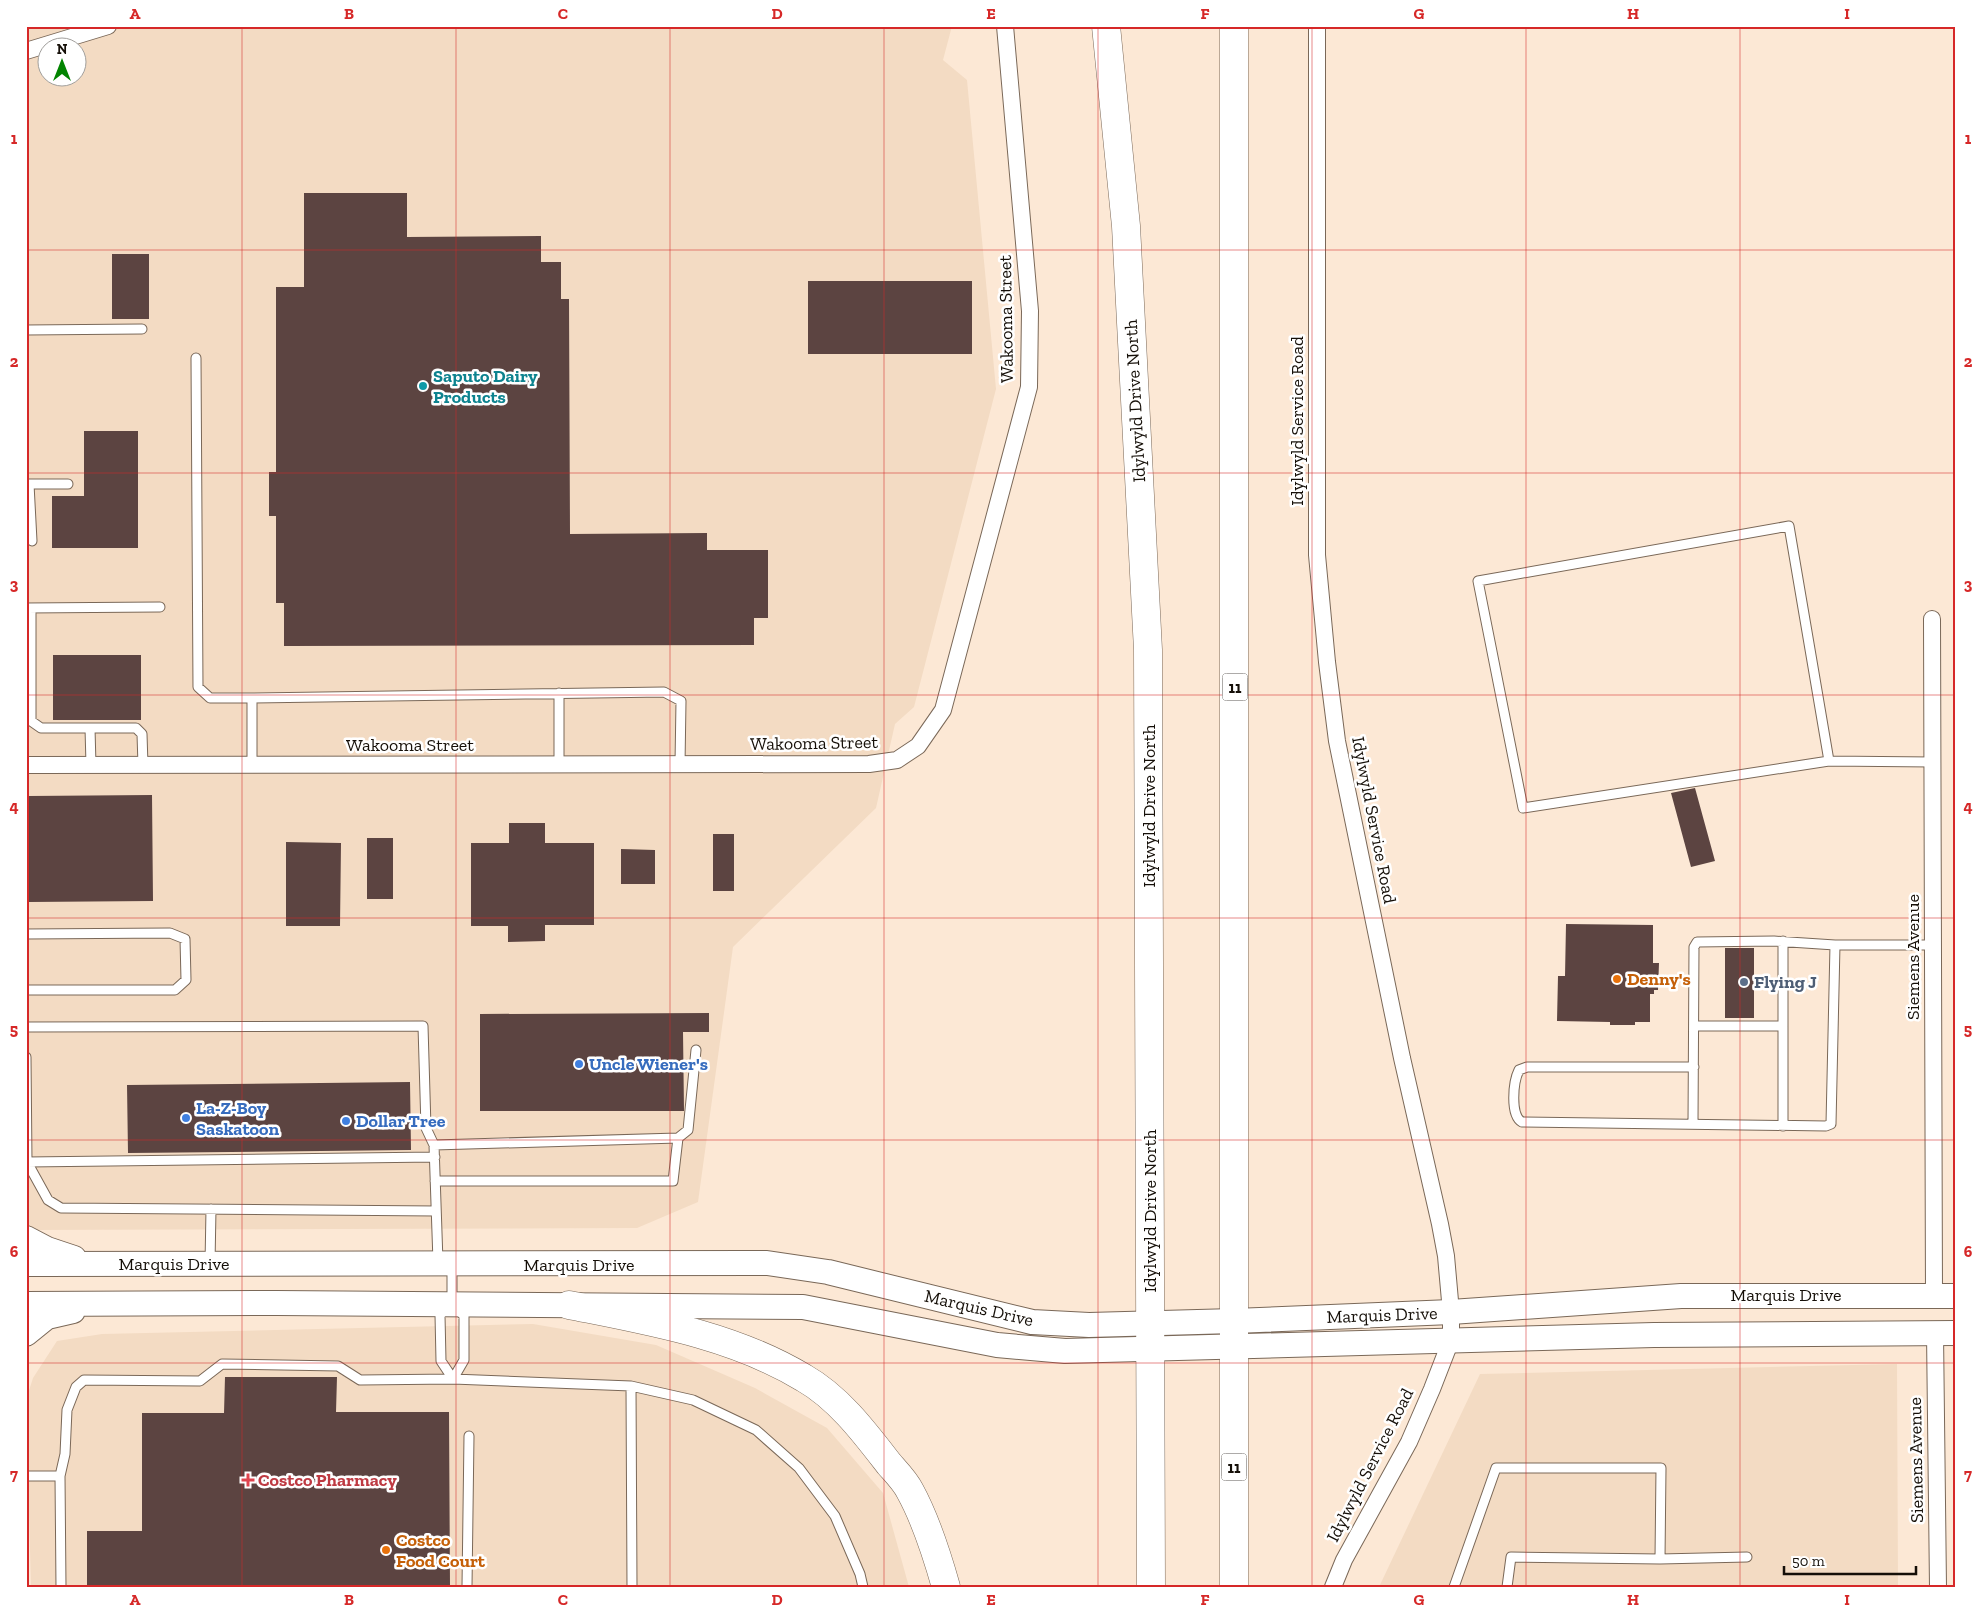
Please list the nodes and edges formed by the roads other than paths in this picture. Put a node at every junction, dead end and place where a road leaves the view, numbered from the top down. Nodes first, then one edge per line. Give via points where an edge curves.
1 (108, 26) edge
2 (1005, 26) edge
3 (1106, 26) edge
4 (1234, 26) edge
5 (1317, 26) edge
6 (26, 51) edge
7 (142, 329) dead end
8 (26, 330) edge
9 (196, 358) dead end
10 (28, 484) edge
11 (68, 484) dead end
12 (32, 541) dead end
13 (160, 607) dead end
14 (29, 608) edge
15 (1932, 619) dead end
16 (28, 673) edge
17 (559, 693) junction
18 (252, 698) junction
19 (90, 728) junction
20 (1829, 761) junction
21 (1932, 762) junction
22 (26, 765) edge
23 (91, 765) junction
24 (143, 765) junction
25 (252, 765) junction
26 (559, 765) junction
27 (680, 765) junction
28 (26, 934) edge
29 (1783, 941) junction
30 (1835, 945) junction
31 (1933, 945) junction
32 (26, 990) edge
33 (1694, 1026) junction
34 (1783, 1026) junction
35 (26, 1027) edge
36 (696, 1050) dead end
37 (26, 1057) edge
38 (1694, 1067) junction
39 (1693, 1124) junction
40 (1783, 1126) junction
41 (678, 1138) junction
42 (434, 1145) junction
43 (435, 1156) junction
44 (27, 1162) edge
45 (435, 1181) junction
46 (211, 1209) junction
47 (436, 1211) junction
48 (26, 1238) edge
49 (26, 1264) edge
50 (95, 1264) junction
51 (210, 1264) junction
52 (445, 1264) junction
53 (1945, 1296) edge
54 (452, 1303) junction
55 (26, 1304) edge
56 (108, 1304) junction
57 (569, 1305) junction
58 (1451, 1312) junction
59 (1945, 1333) edge
60 (26, 1334) edge
61 (1233, 1334) junction
62 (1151, 1336) junction
63 (1451, 1340) junction
64 (453, 1379) junction
65 (631, 1386) junction
66 (469, 1436) dead end
67 (26, 1476) edge
68 (60, 1476) junction
69 (1747, 1557) dead end
70 (1660, 1559) junction
71 (61, 1587) edge
72 (467, 1587) edge
73 (632, 1587) edge
74 (863, 1587) edge
75 (946, 1587) edge
76 (1151, 1587) edge
77 (1234, 1587) edge
78 (1333, 1587) edge
79 (1454, 1587) edge
80 (1507, 1587) edge
81 (1938, 1587) edge

1 - 6 street
2 - 27 street, Wakooma Street via 1030,311 1029,387 943,710 918,746 896,760 860,764
3 - 62 highway, Idylwyld Drive North via 1126,226 1148,650
4 - 61 highway, 11
5 - 58 street, Idylwyld Service Road via 1317,555 1326,662 1337,741 1402,1058 1440,1224
7 - 8 lane
9 - 18 lane via 198,688 210,698
10 - 11 lane
10 - 12 lane
13 - 14 lane
14 - 16 lane
15 - 21 street, Siemens Avenue
16 - 19 lane via 31,720 41,728
17 - 18 lane
17 - 26 lane
17 - 27 lane via 664,692 681,701
18 - 25 lane
19 - 23 lane
19 - 24 lane via 136,728 142,734
20 - 20 lane via 1789,526 1478,581 1523,808
20 - 21 lane
21 - 31 street, Siemens Avenue
22 - 23 street, Wakooma Street
23 - 24 street, Wakooma Street
24 - 25 street, Wakooma Street
25 - 26 street, Wakooma Street
26 - 27 street, Wakooma Street
28 - 32 lane via 170,933 185,939 186,980 175,990
29 - 30 lane
29 - 33 lane via 1697,942 1694,947
29 - 34 lane
30 - 31 lane
30 - 40 lane via 1833,1120 1826,1126
31 - 53 street, Siemens Avenue
33 - 34 lane
33 - 38 lane
34 - 40 lane
35 - 42 lane via 423,1026 426,1128
36 - 41 lane via 688,1130
37 - 44 lane
38 - 39 lane
38 - 39 lane via 1527,1067 1519,1070 1516,1076 1515,1114 1522,1122
39 - 40 lane
41 - 42 lane
41 - 45 lane via 673,1181
42 - 43 lane
43 - 44 lane
43 - 45 lane
44 - 46 lane via 48,1200 61,1208
45 - 47 lane
46 - 47 lane
46 - 51 lane
47 - 52 lane
48 - 50 main road via 47,1249
49 - 50 main road, Marquis Drive
50 - 51 main road, Marquis Drive
51 - 52 main road, Marquis Drive
52 - 54 lane
52 - 62 main road, Marquis Drive via 767,1263 828,1272 1032,1322
53 - 58 main road, Marquis Drive via 1682,1296
53 - 59 main road
54 - 56 main road, Marquis Drive
54 - 57 main road, Marquis Drive
54 - 64 lane via 464,1316 464,1360
54 - 64 lane via 440,1315 441,1361
55 - 56 main road, Marquis Drive
56 - 60 main road via 47,1317
57 - 62 main road, Marquis Drive via 803,1307 997,1345 1066,1351
57 - 75 highway via 680,1328 743,1349 805,1378 832,1399 861,1429 910,1490 938,1558
58 - 61 main road, Marquis Drive
58 - 63 street, Idylwyld Service Road
59 - 63 main road, Marquis Drive
59 - 81 street, Siemens Avenue
61 - 62 main road, Marquis Drive
61 - 63 main road, Marquis Drive
61 - 77 highway, 11
62 - 76 highway, Idylwyld Drive North
63 - 78 street, Idylwyld Service Road via 1409,1442 1344,1560
64 - 65 lane
64 - 68 lane via 360,1380 338,1366 222,1364 200,1381 84,1380 76,1387 67,1410 65,1454
65 - 73 lane
65 - 74 lane via 693,1400 756,1430 799,1468 836,1516
66 - 72 lane
67 - 68 lane
68 - 71 lane
69 - 70 lane
70 - 79 lane via 1661,1468 1496,1468
70 - 80 lane via 1511,1557

